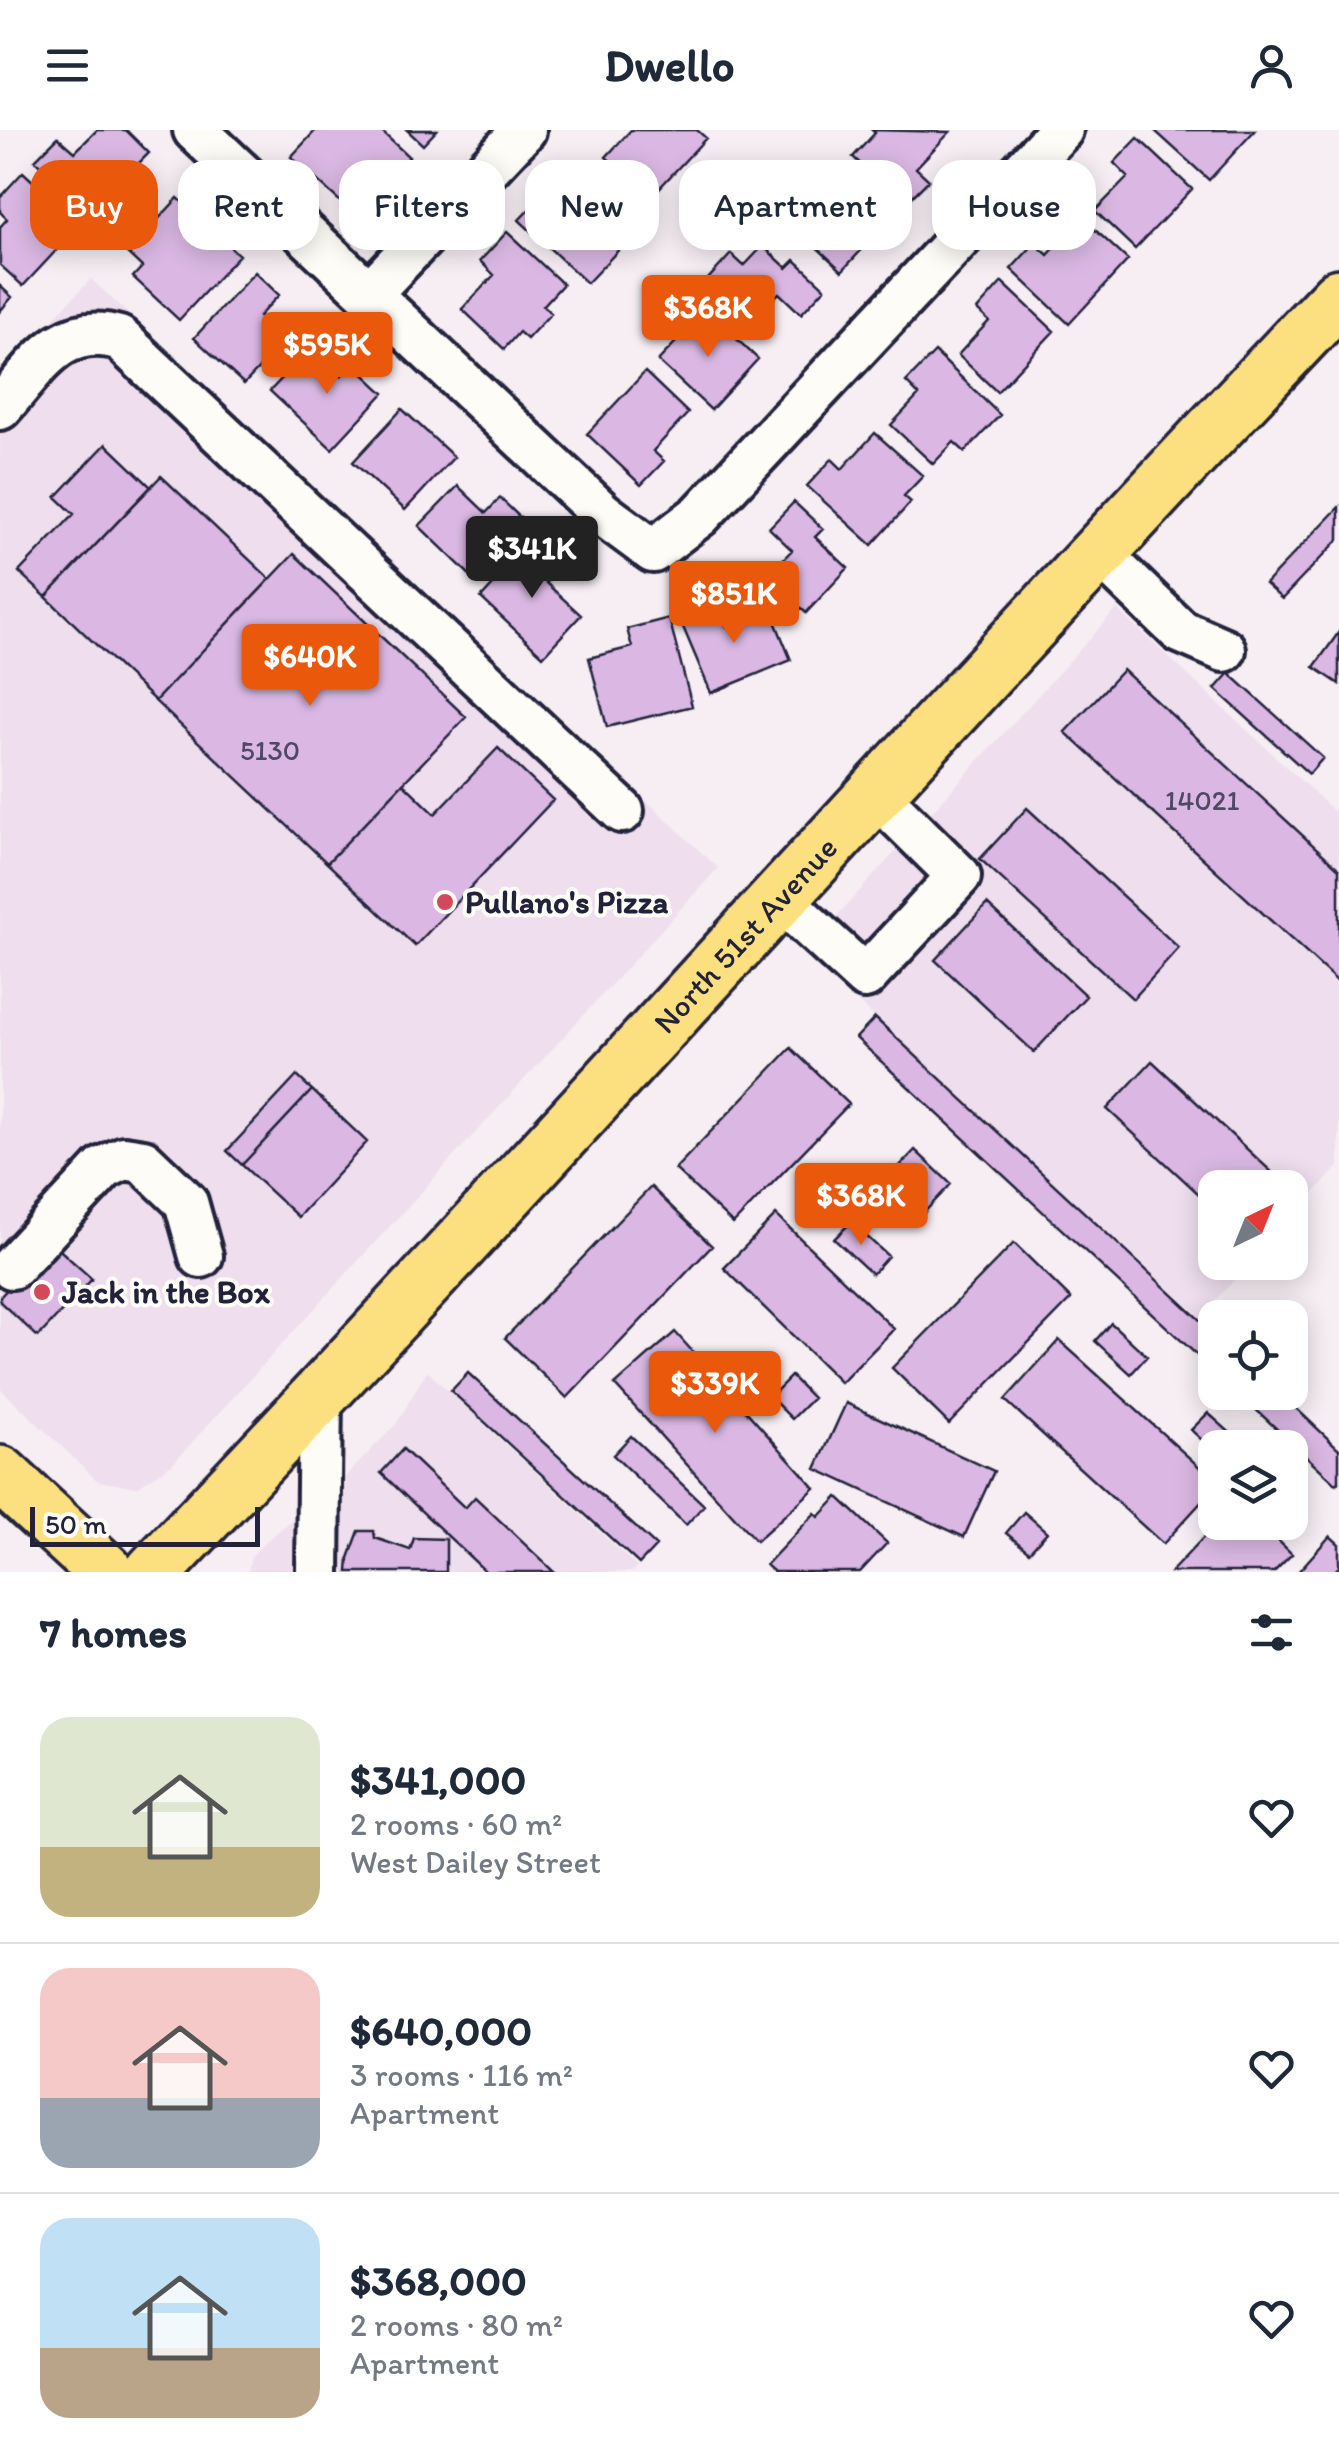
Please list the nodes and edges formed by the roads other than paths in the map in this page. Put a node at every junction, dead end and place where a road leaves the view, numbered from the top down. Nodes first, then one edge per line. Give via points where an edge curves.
1 (196, 130) edge
2 (524, 130) edge
3 (1061, 130) edge
4 (369, 294) junction
5 (1339, 297) edge
6 (0, 408) edge
7 (1097, 551) junction
8 (1224, 650) dead end
9 (875, 793) junction
10 (622, 810) dead end
11 (779, 898) junction
12 (201, 1256) dead end
13 (4, 1275) edge
14 (320, 1395) junction
15 (0, 1474) edge
16 (106, 1572) edge
17 (153, 1572) edge
18 (318, 1572) edge

1 - 4 street
2 - 4 street
3 - 4 street via 700,514 652,552
5 - 7 main road, North 51st Avenue
6 - 10 street via 62,342 80,334 119,338
7 - 8 street via 1180,630
7 - 9 main road, North 51st Avenue
9 - 11 main road, North 51st Avenue
9 - 11 street via 959,876 865,977
11 - 14 main road, North 51st Avenue
12 - 13 street via 186,1202 144,1161 124,1158 104,1168
14 - 17 main road, North 51st Avenue
14 - 18 street
15 - 16 main road

